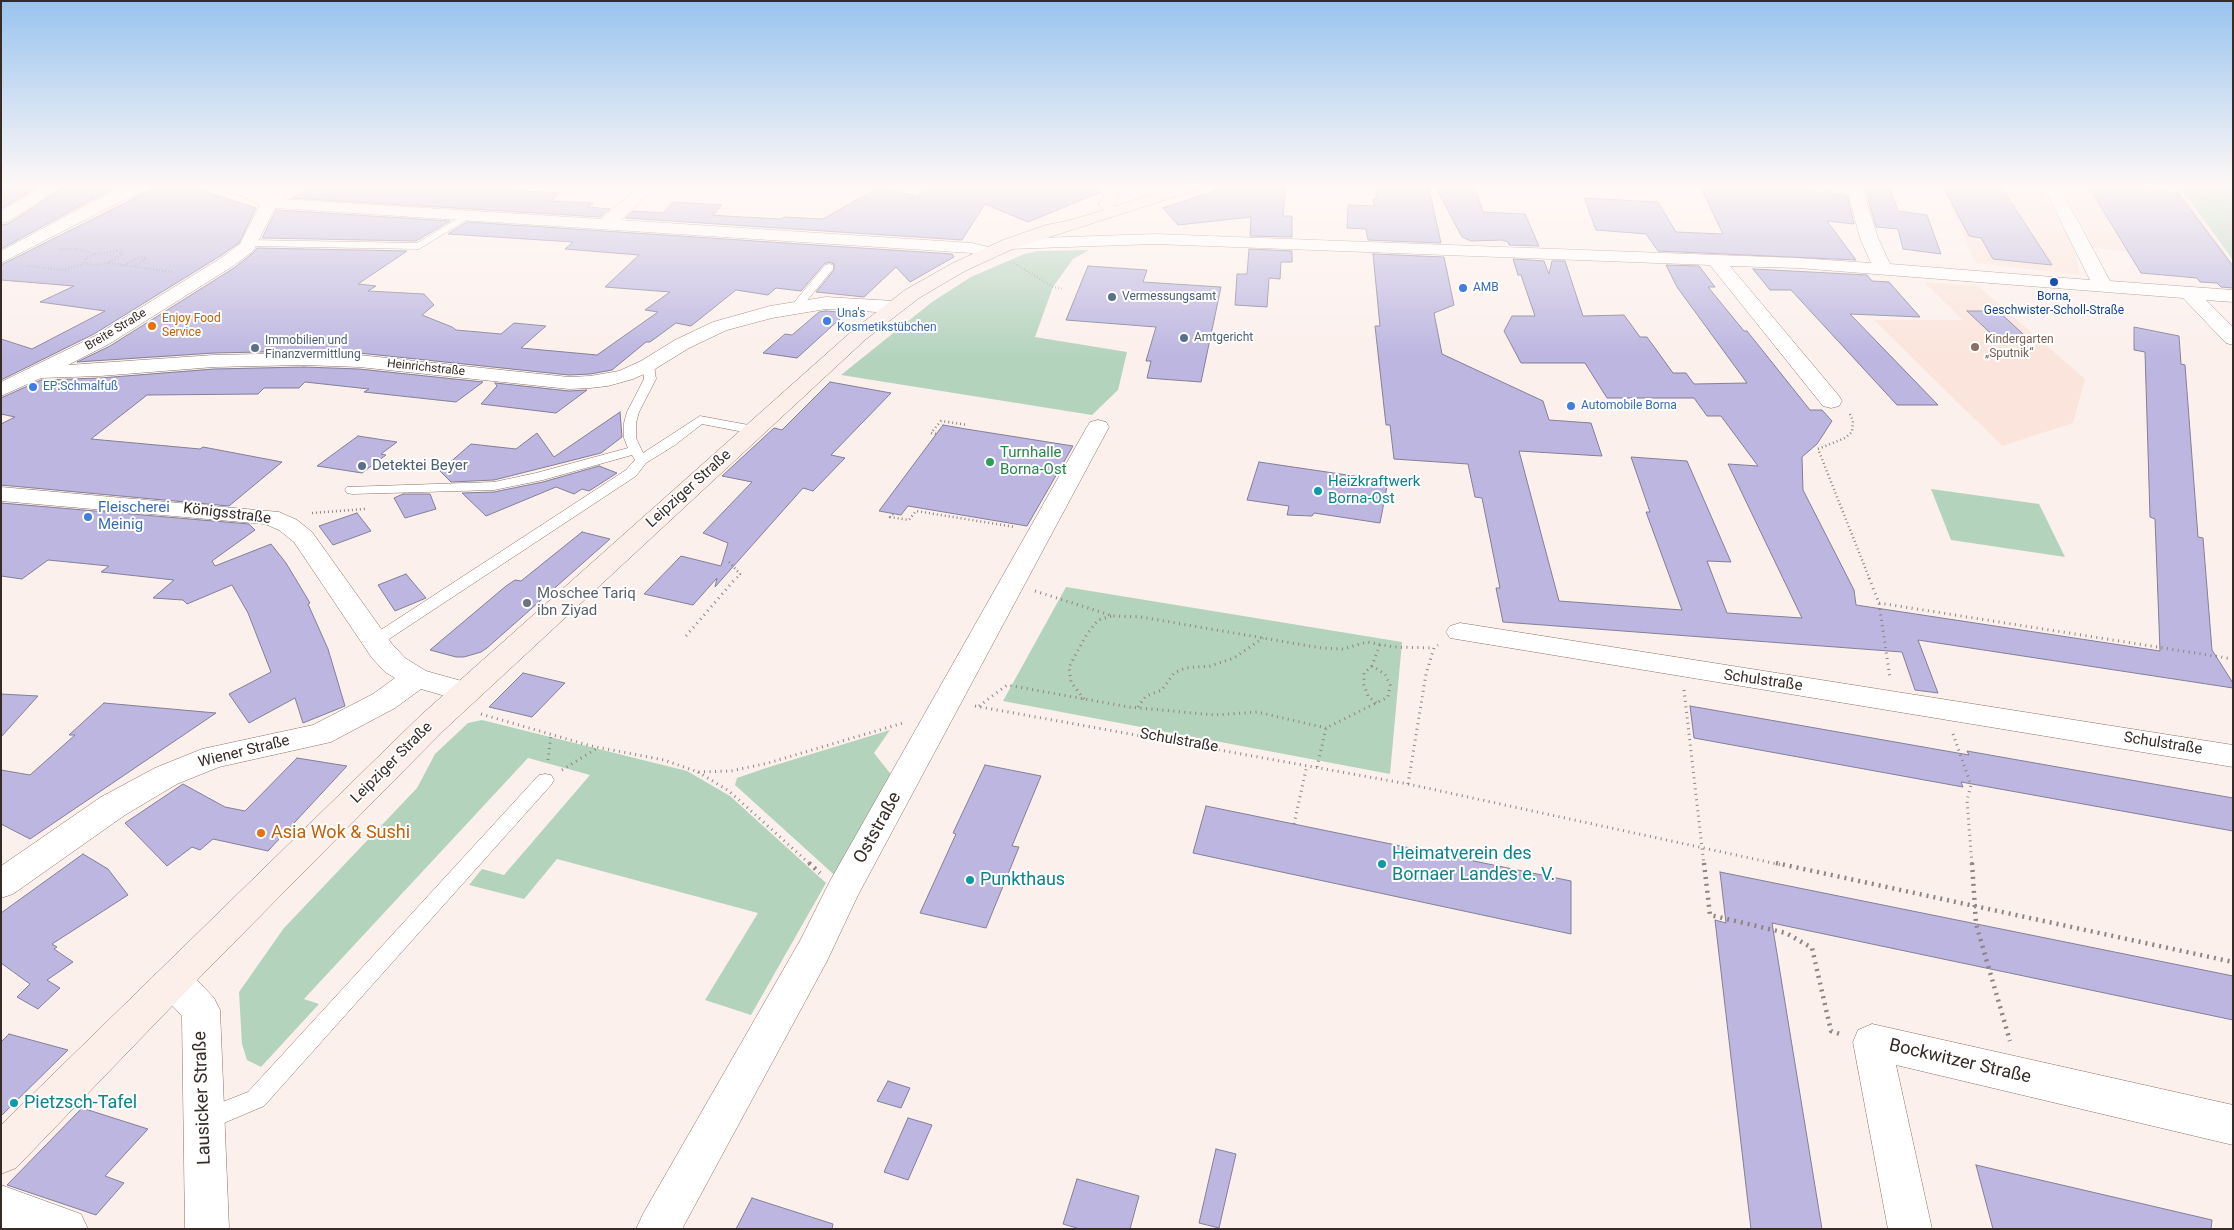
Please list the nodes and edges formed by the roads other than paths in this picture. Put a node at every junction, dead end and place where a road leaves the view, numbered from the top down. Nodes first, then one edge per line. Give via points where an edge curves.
1 (13, 241) edge
2 (426, 241) edge
3 (872, 241) edge
4 (1017, 241) edge
5 (1098, 241) edge
6 (1201, 241) edge
7 (1870, 241) edge
8 (2080, 241) edge
9 (32, 242) joint
10 (250, 243) joint
11 (999, 248) junction
12 (1, 258) edge
13 (1716, 260) junction
14 (829, 267) dead end
15 (1882, 268) junction
16 (2103, 286) junction
17 (2188, 292) junction
18 (2233, 296) edge
19 (796, 307) junction
20 (894, 308) junction
21 (2233, 339) edge
22 (648, 365) junction
23 (40, 372) junction
24 (1, 390) edge
25 (1831, 401) road end
26 (1098, 427) dead end
27 (754, 430) junction
28 (638, 455) junction
29 (352, 490) dead end
30 (1, 494) edge
31 (1460, 632) road end
32 (375, 641) junction
33 (416, 678) junction
34 (459, 699) junction
35 (2233, 756) edge
36 (545, 780) road end
37 (1, 884) edge
38 (168, 985) junction
39 (204, 1120) junction
40 (2233, 1125) edge
41 (1, 1154) edge
42 (1, 1207) edge
43 (66, 1229) edge
44 (208, 1229) edge
45 (658, 1229) edge
46 (1910, 1229) edge

1 - 9 street
2 - 10 lane via 419,246
3 - 11 street
4 - 11 street, Leipziger Straße
5 - 11 street
6 - 13 street
7 - 15 street
8 - 16 street
9 - 12 street
10 - 23 street, Breite Straße via 227,262 102,340
11 - 20 street, Leipziger Straße via 935,280
13 - 15 street
13 - 25 street
14 - 19 lane
15 - 16 street
16 - 17 street
17 - 18 street
17 - 21 street
19 - 20 street, Heinrichstraße via 826,303
19 - 22 street, Heinrichstraße via 720,326
20 - 27 street, Leipziger Straße via 859,335
22 - 23 street, Heinrichstraße via 608,380 569,383 358,361 304,359 214,360
22 - 28 lane via 650,379 630,423 630,438
23 - 24 street, Breite Straße
26 - 45 street, Oststraße via 1040,531 964,704 842,892 814,950
27 - 28 lane, Leipziger Straße via 700,420 672,442
27 - 34 street, Leipziger Straße
28 - 29 lane via 494,486
28 - 32 lane, Leipziger Straße via 632,473
30 - 32 street, Königsstraße via 270,517 288,525 302,537
31 - 35 street, Schulstraße
32 - 33 street, Königsstraße via 395,665
33 - 34 street, Königsstraße
33 - 37 street, Wiener Straße via 384,701 320,734 213,757 166,776 113,806
34 - 38 street, Leipziger Straße
36 - 39 lane via 256,1099
38 - 39 street, Lausicker Straße via 183,991 201,1010
38 - 41 street, Leipziger Straße
39 - 44 street, Lausicker Straße
40 - 46 street, Bockwitzer Straße via 1872,1042
42 - 43 street

